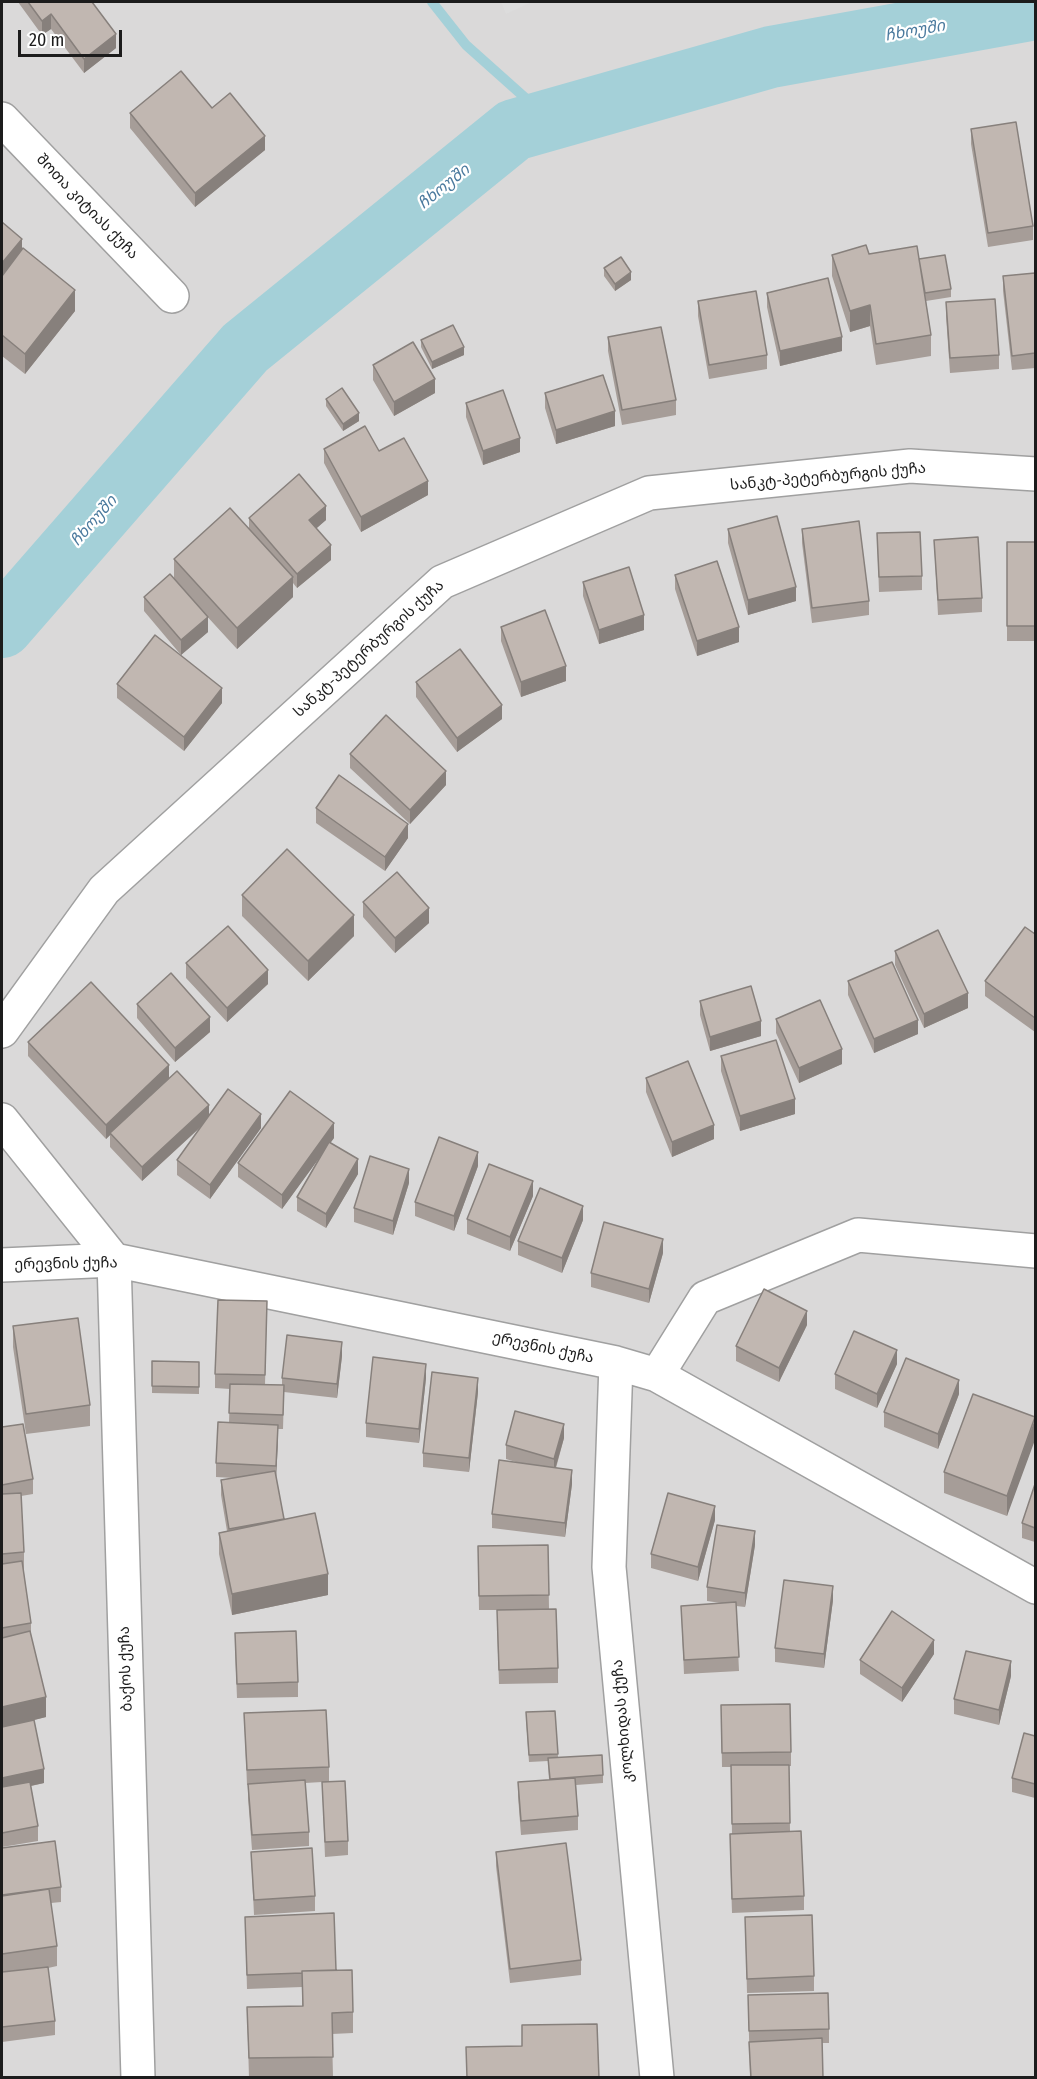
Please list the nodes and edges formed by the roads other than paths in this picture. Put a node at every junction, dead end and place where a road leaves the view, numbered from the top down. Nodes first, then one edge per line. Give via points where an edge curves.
1 (2, 119) edge
2 (172, 296) dead end
3 (1035, 474) edge
4 (2, 1031) edge
5 (2, 1120) edge
6 (1035, 1251) edge
7 (114, 1260) junction
8 (2, 1265) edge
9 (616, 1363) junction
10 (657, 1376) junction
11 (1035, 1587) edge
12 (138, 2078) edge
13 (657, 2078) edge

1 - 2 street, შოთა კიტიას ქუჩა
3 - 4 street, სანკტ-პეტერბურგის ქუჩა via 910,466 649,493 442,582 104,890
5 - 7 street
6 - 10 street via 858,1235 705,1298
7 - 8 street, ერევნის ქუჩა
7 - 9 street, ერევნის ქუჩა
7 - 12 street, ბაქოს ქუჩა
9 - 10 street, ერევნის ქუჩა
9 - 13 street, კოლხიდას ქუჩა via 609,1567
10 - 11 street, ერევნის ქუჩა

